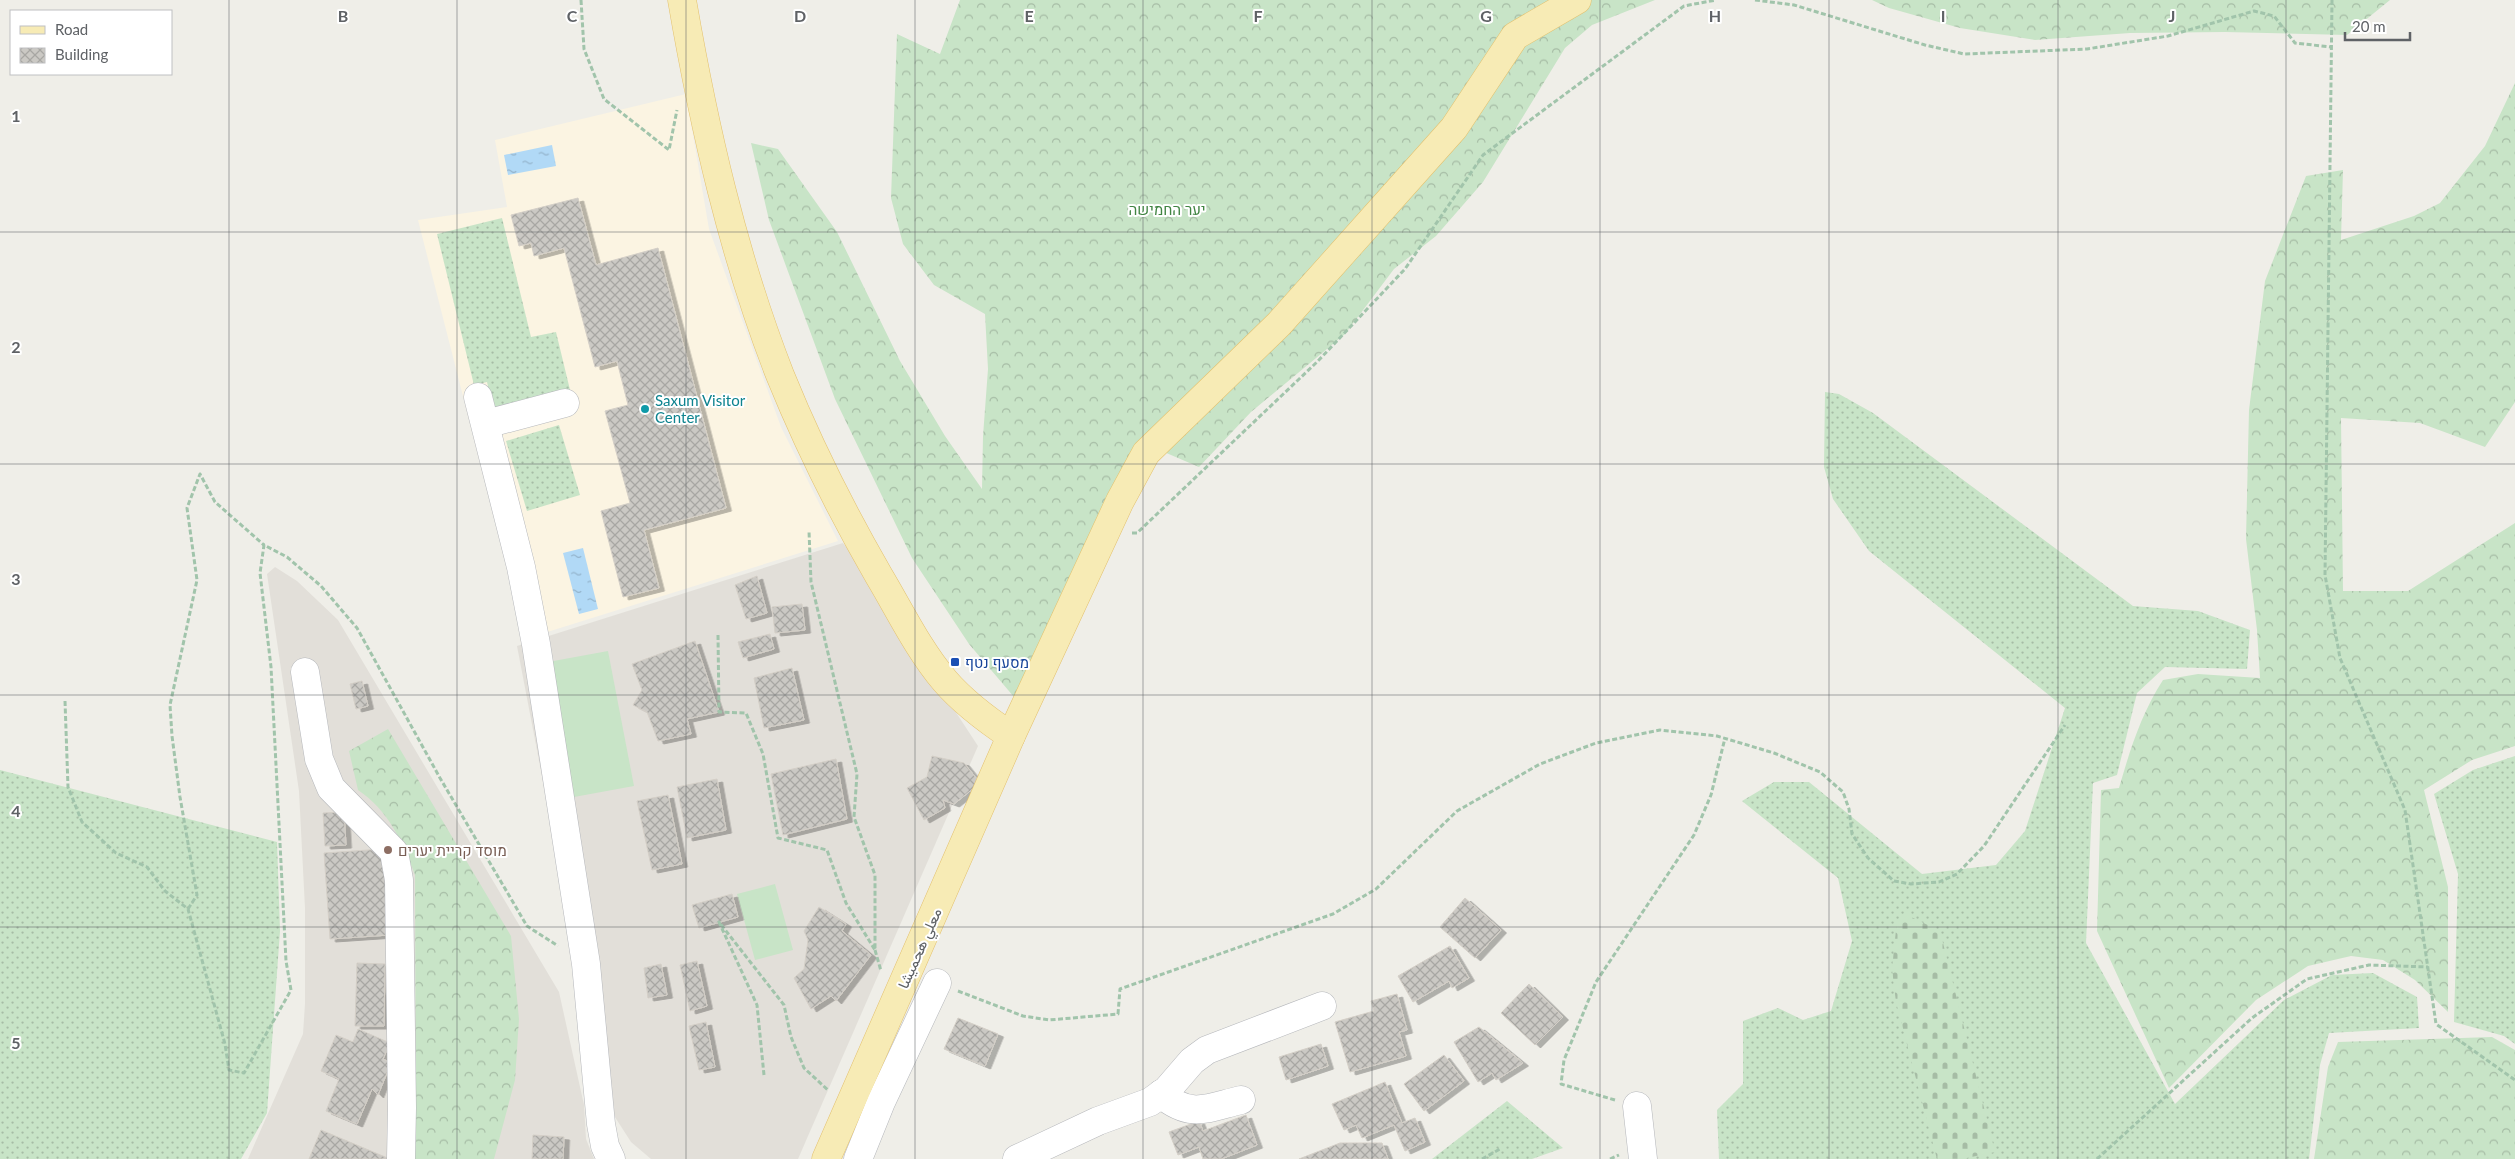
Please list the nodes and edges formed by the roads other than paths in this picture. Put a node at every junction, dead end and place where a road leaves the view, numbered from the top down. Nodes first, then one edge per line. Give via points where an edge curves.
1 (682, 0) edge
2 (1577, 0) edge
3 (478, 397) dead end
4 (565, 404) dead end
5 (486, 424) junction
6 (305, 672) dead end
7 (1011, 736) junction
8 (936, 983) road end
9 (1322, 1006) dead end
10 (1161, 1094) junction
11 (1241, 1100) dead end
12 (1637, 1106) road end
13 (401, 1159) edge
14 (611, 1159) edge
15 (826, 1159) edge
16 (858, 1159) edge
17 (1017, 1159) edge
18 (1643, 1159) edge

1 - 7 main road via 734,235 777,366 799,419 861,544 925,654 965,701
2 - 7 main road, معلي هحميشا via 1515,36 1448,135 1279,324 1146,454 1106,530
3 - 5 street
4 - 5 street
5 - 14 street via 521,566 536,644 586,964 601,1124
6 - 13 street via 319,759 331,788 394,852 399,880
7 - 15 main road, معلي هحميشا
8 - 16 street
9 - 10 street via 1207,1050
10 - 11 street via 1172,1103 1194,1111
10 - 17 street via 1150,1102 1098,1120
12 - 18 street

